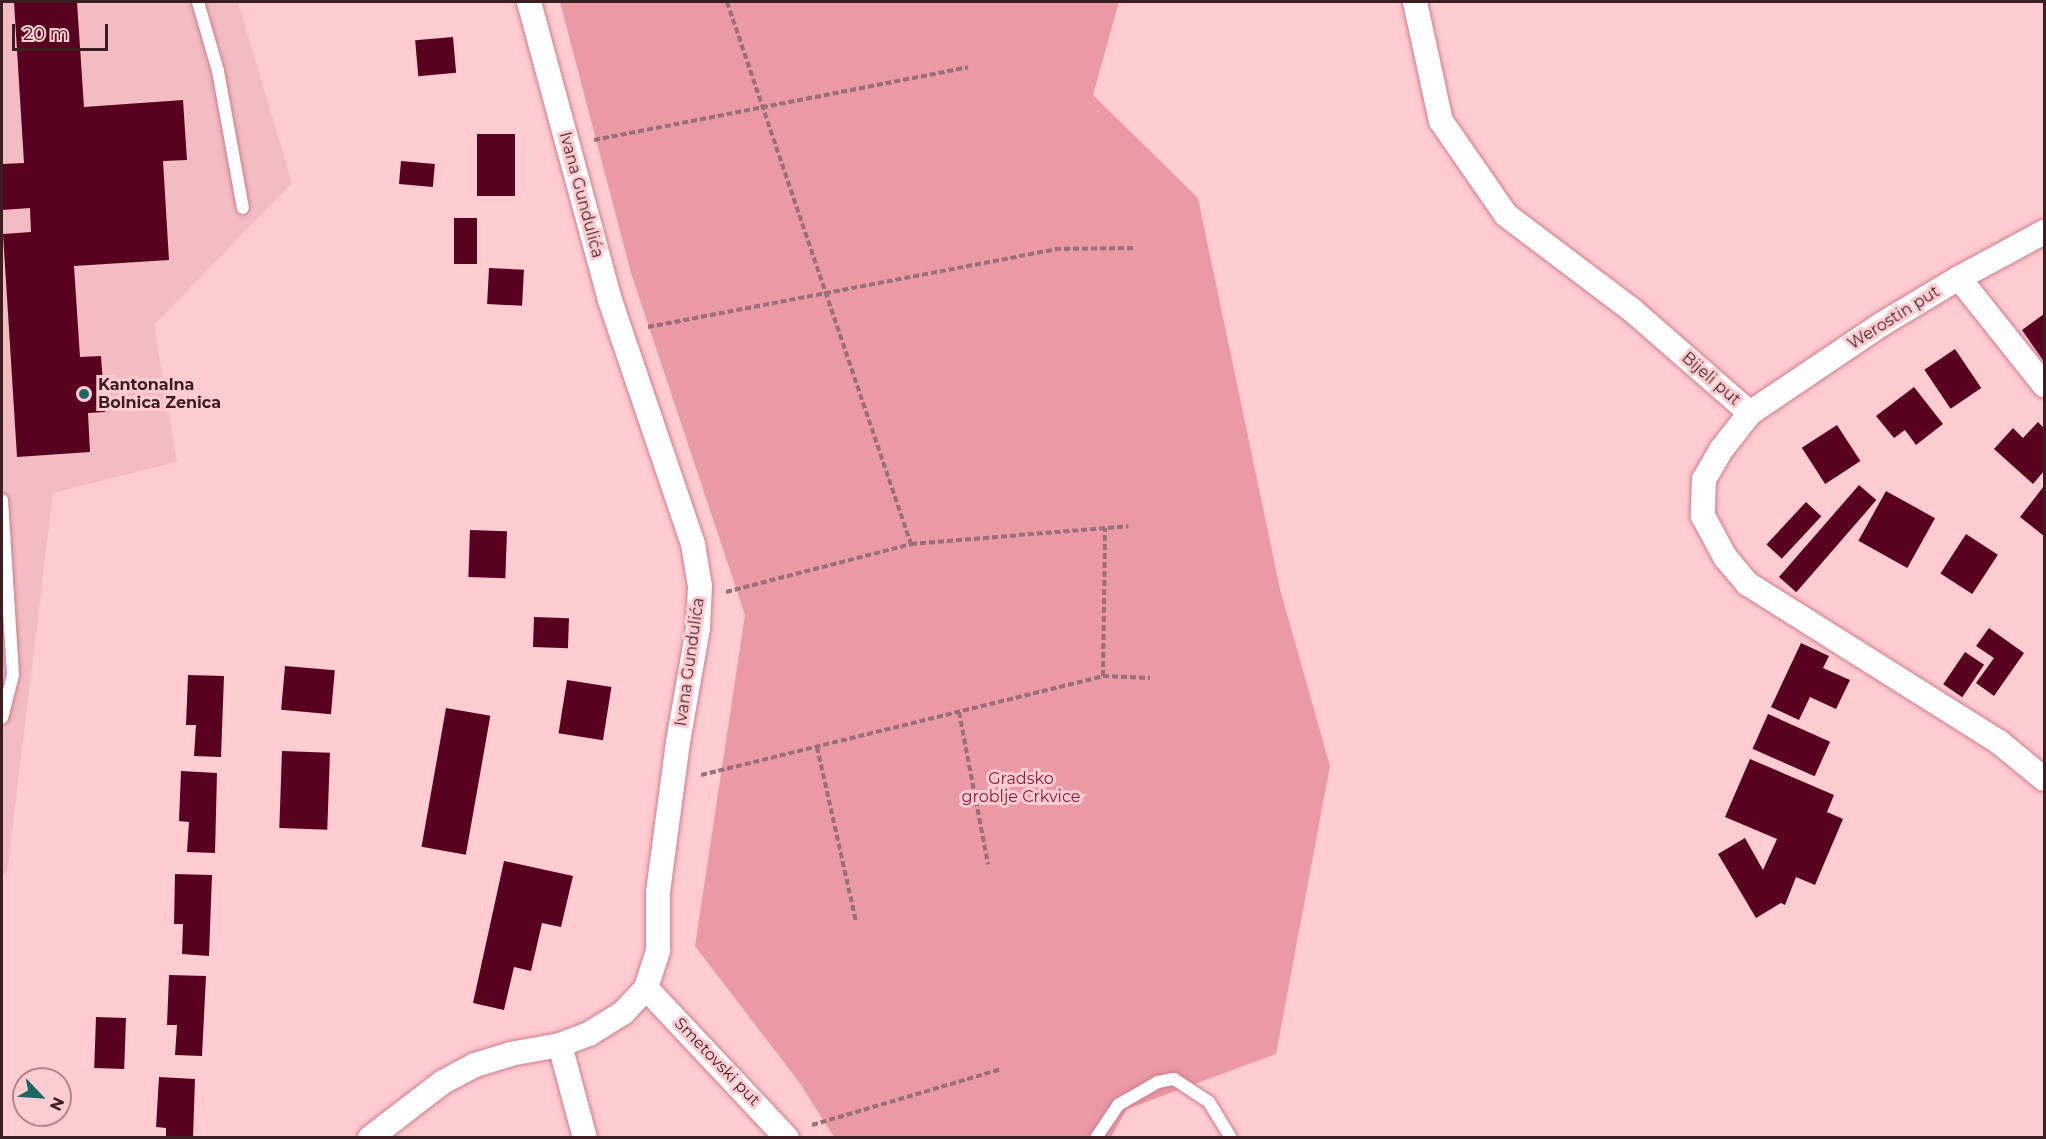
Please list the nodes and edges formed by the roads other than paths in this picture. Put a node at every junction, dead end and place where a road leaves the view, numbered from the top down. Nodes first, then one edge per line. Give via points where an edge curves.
1 (198, 2) edge
2 (529, 2) edge
3 (1415, 2) edge
4 (243, 208) dead end
5 (2044, 232) edge
6 (1959, 278) junction
7 (2044, 385) edge
8 (1750, 413) junction
9 (2, 500) edge
10 (2, 718) edge
11 (2044, 780) edge
12 (646, 988) junction
13 (560, 1045) junction
14 (785, 1135) edge
15 (370, 1137) edge
16 (585, 1137) edge
17 (1096, 1137) edge
18 (1231, 1137) edge

1 - 4 lane via 218,71
2 - 12 street, Ivana Gundulića via 620,332 693,544 700,586 698,628 658,892 658,950
3 - 8 street, Bijeli put via 1441,122 1506,215 1632,310
5 - 6 street, Werostin put
6 - 7 street
6 - 8 street, Werostin put via 1882,324
8 - 11 street, Bijeli put via 1704,479 1703,516 1725,557 1748,584 1999,742
9 - 10 lane via 13,675
12 - 13 street, Ivana Gundulića via 622,1013 589,1034
12 - 14 street, Smetovski put
13 - 15 street, Ivana Gundulića via 476,1065 443,1082
13 - 16 street
17 - 18 lane via 1118,1105 1158,1082 1174,1079 1209,1102

